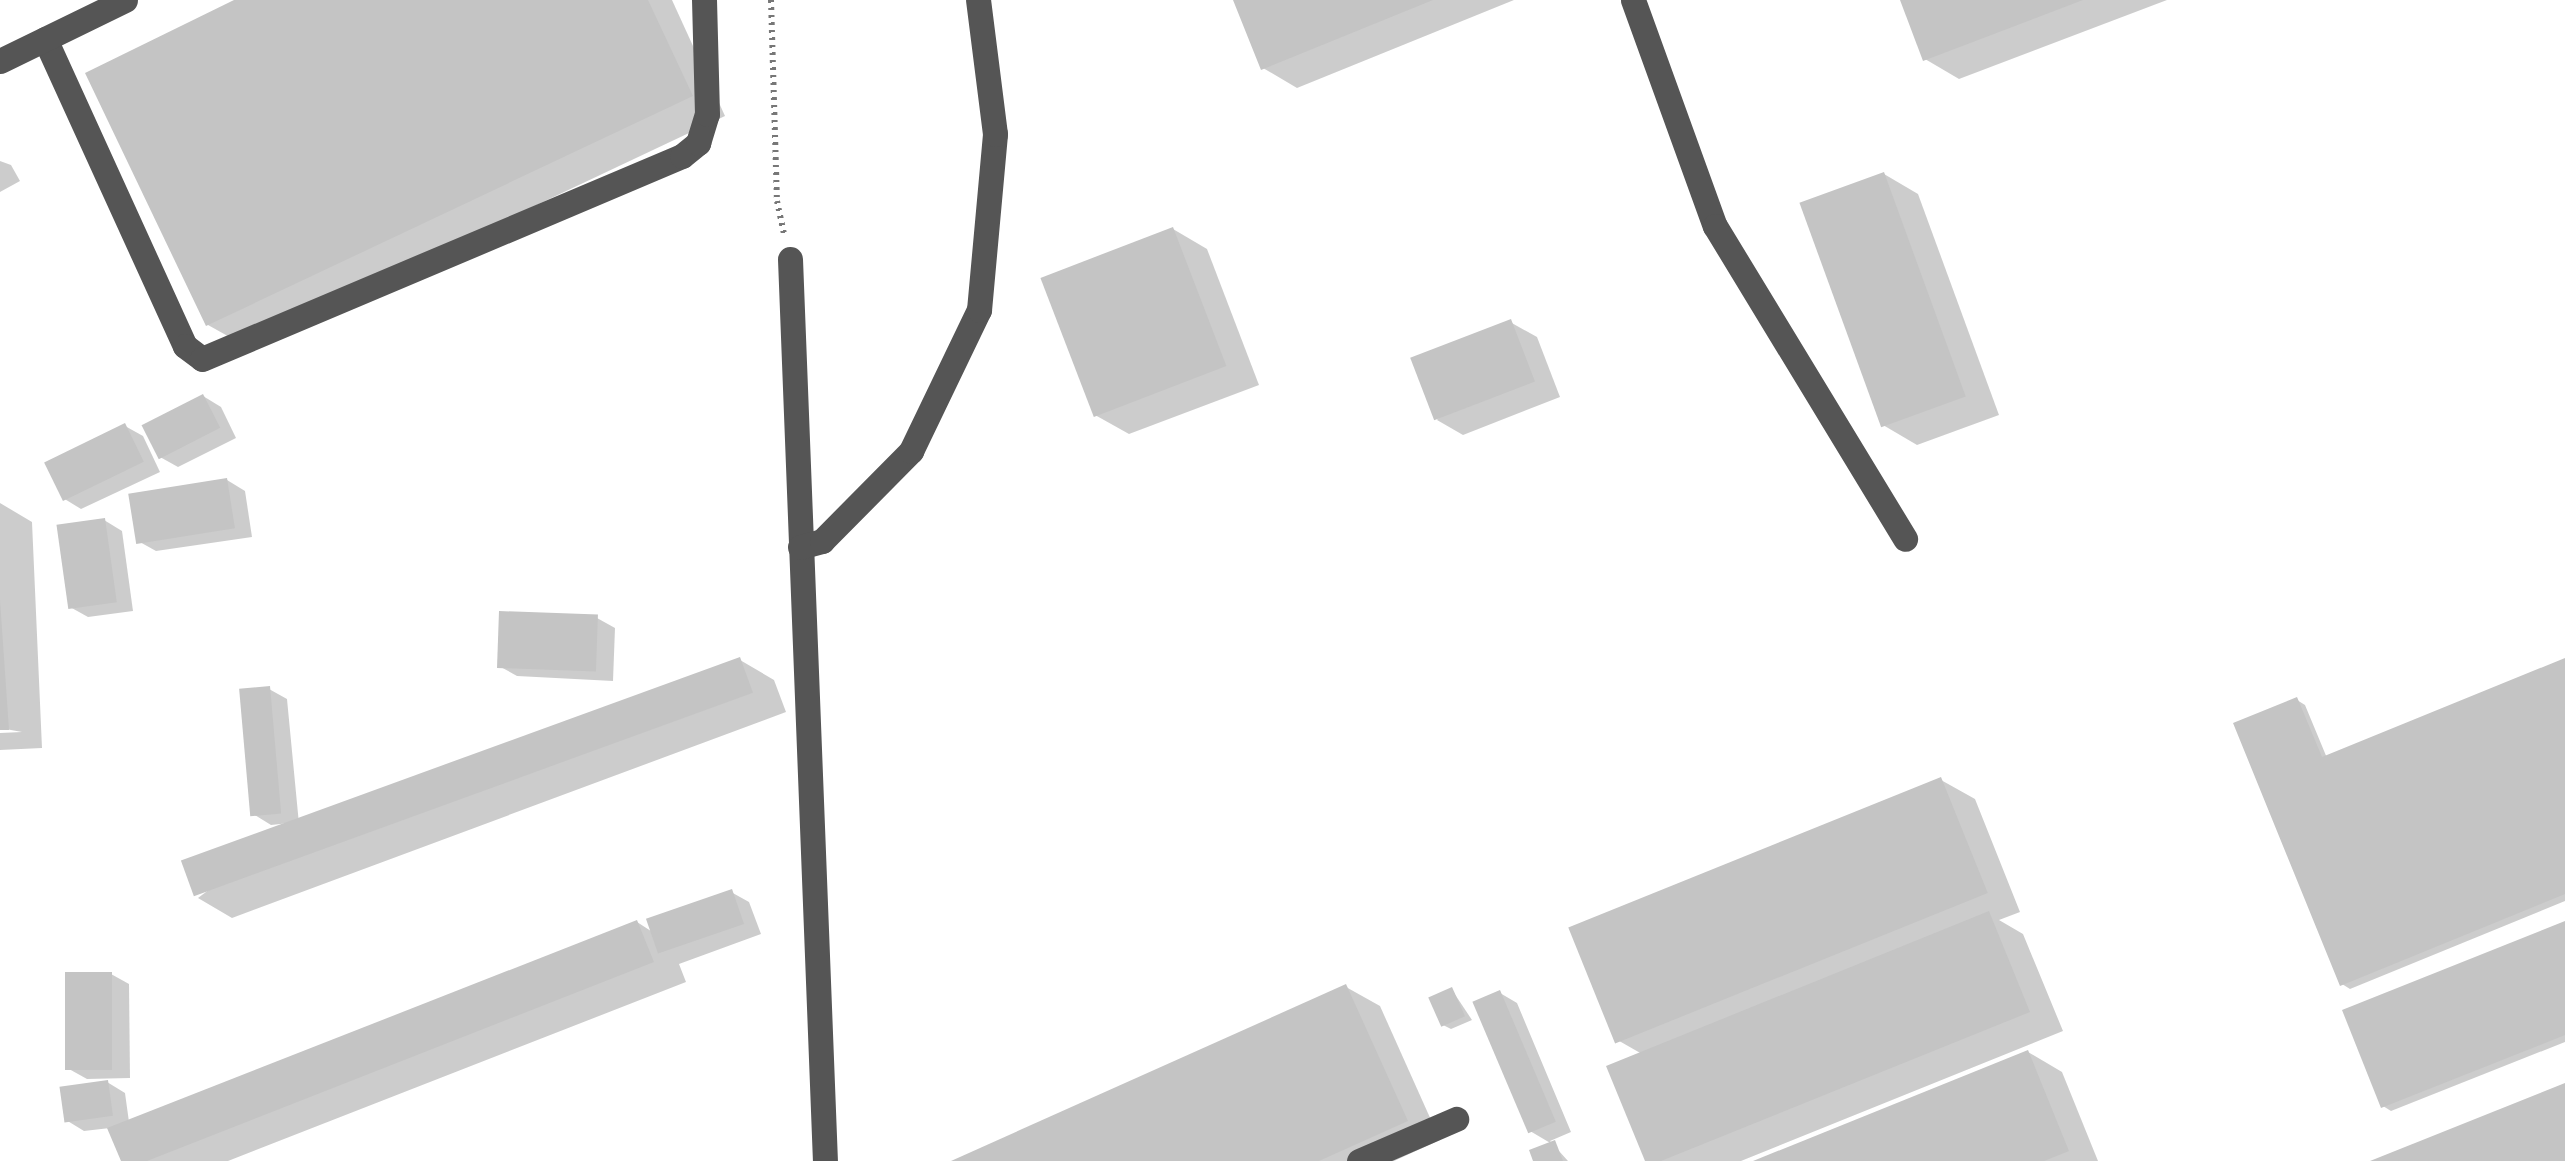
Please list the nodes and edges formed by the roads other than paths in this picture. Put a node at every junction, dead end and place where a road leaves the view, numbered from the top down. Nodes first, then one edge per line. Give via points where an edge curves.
1 (125, 0) edge
2 (704, 0) edge
3 (978, 0) edge
4 (1633, 0) edge
5 (45, 40) junction
6 (0, 61) edge
7 (790, 259) road end
8 (1905, 539) dead end
9 (800, 546) junction
10 (1456, 1119) dead end
11 (825, 1161) edge
12 (1359, 1161) edge

1 - 5 street
2 - 5 street via 708,114 698,143 682,156 202,359 185,346
3 - 9 street via 995,134 979,310 911,452 822,541
4 - 8 street via 1716,226
5 - 6 street
7 - 9 street
9 - 11 street
10 - 12 street

